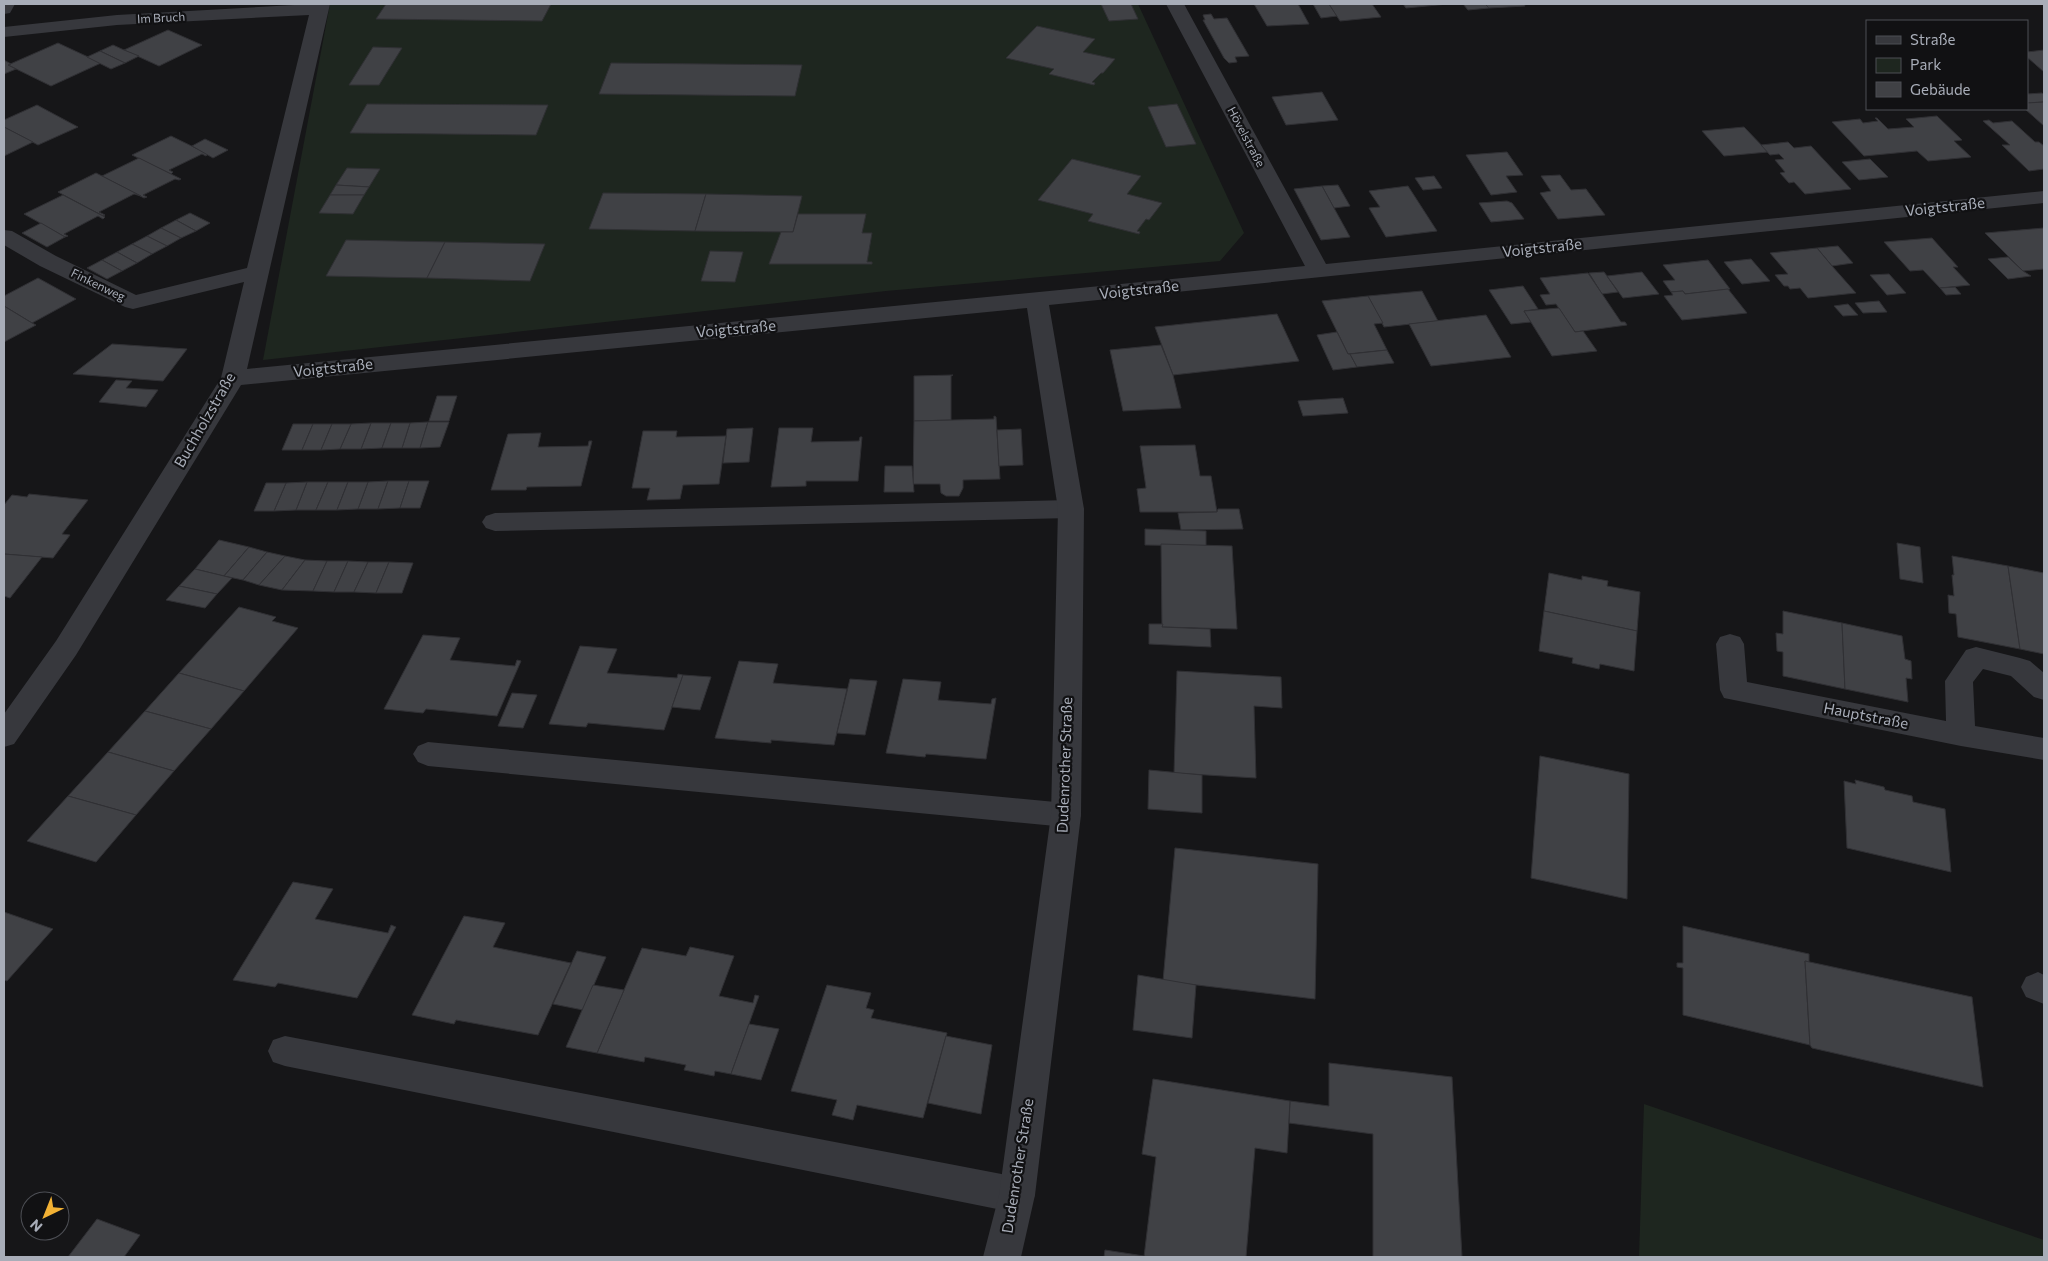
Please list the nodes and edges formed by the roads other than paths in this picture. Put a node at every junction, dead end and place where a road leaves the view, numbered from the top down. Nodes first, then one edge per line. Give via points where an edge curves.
1 (6, 4) edge
2 (1174, 4) edge
3 (320, 6) edge
4 (4, 9) edge
5 (4, 32) edge
6 (2044, 197) edge
7 (4, 236) edge
8 (1319, 271) junction
9 (257, 272) junction
10 (1037, 300) junction
11 (233, 378) junction
12 (1070, 509) junction
13 (495, 522) dead end
14 (1730, 644) dead end
15 (2044, 689) edge
16 (1961, 735) junction
17 (4, 736) edge
18 (2044, 749) edge
19 (428, 754) dead end
20 (1066, 815) junction
21 (285, 1051) dead end
22 (1017, 1195) junction
23 (1002, 1257) edge

1 - 4 street
2 - 8 street, Hövelstraße
3 - 5 street, Im Bruch via 117,20
3 - 9 street, Buchholzstraße
6 - 8 street, Voigtstraße
7 - 9 street, Finkenweg via 133,302
8 - 10 street, Voigtstraße
9 - 11 street, Buchholzstraße
10 - 11 street, Voigtstraße
10 - 12 street, Dudenrother Straße
11 - 17 street, Buchholzstraße via 66,648
12 - 13 street
12 - 20 street, Dudenrother Straße
14 - 16 street, Hauptstraße via 1734,690
15 - 16 street via 2020,668 1976,657 1959,681
16 - 18 street, Hauptstraße
19 - 20 street
20 - 22 street, Dudenrother Straße
21 - 22 street
22 - 23 street, Dudenrother Straße

